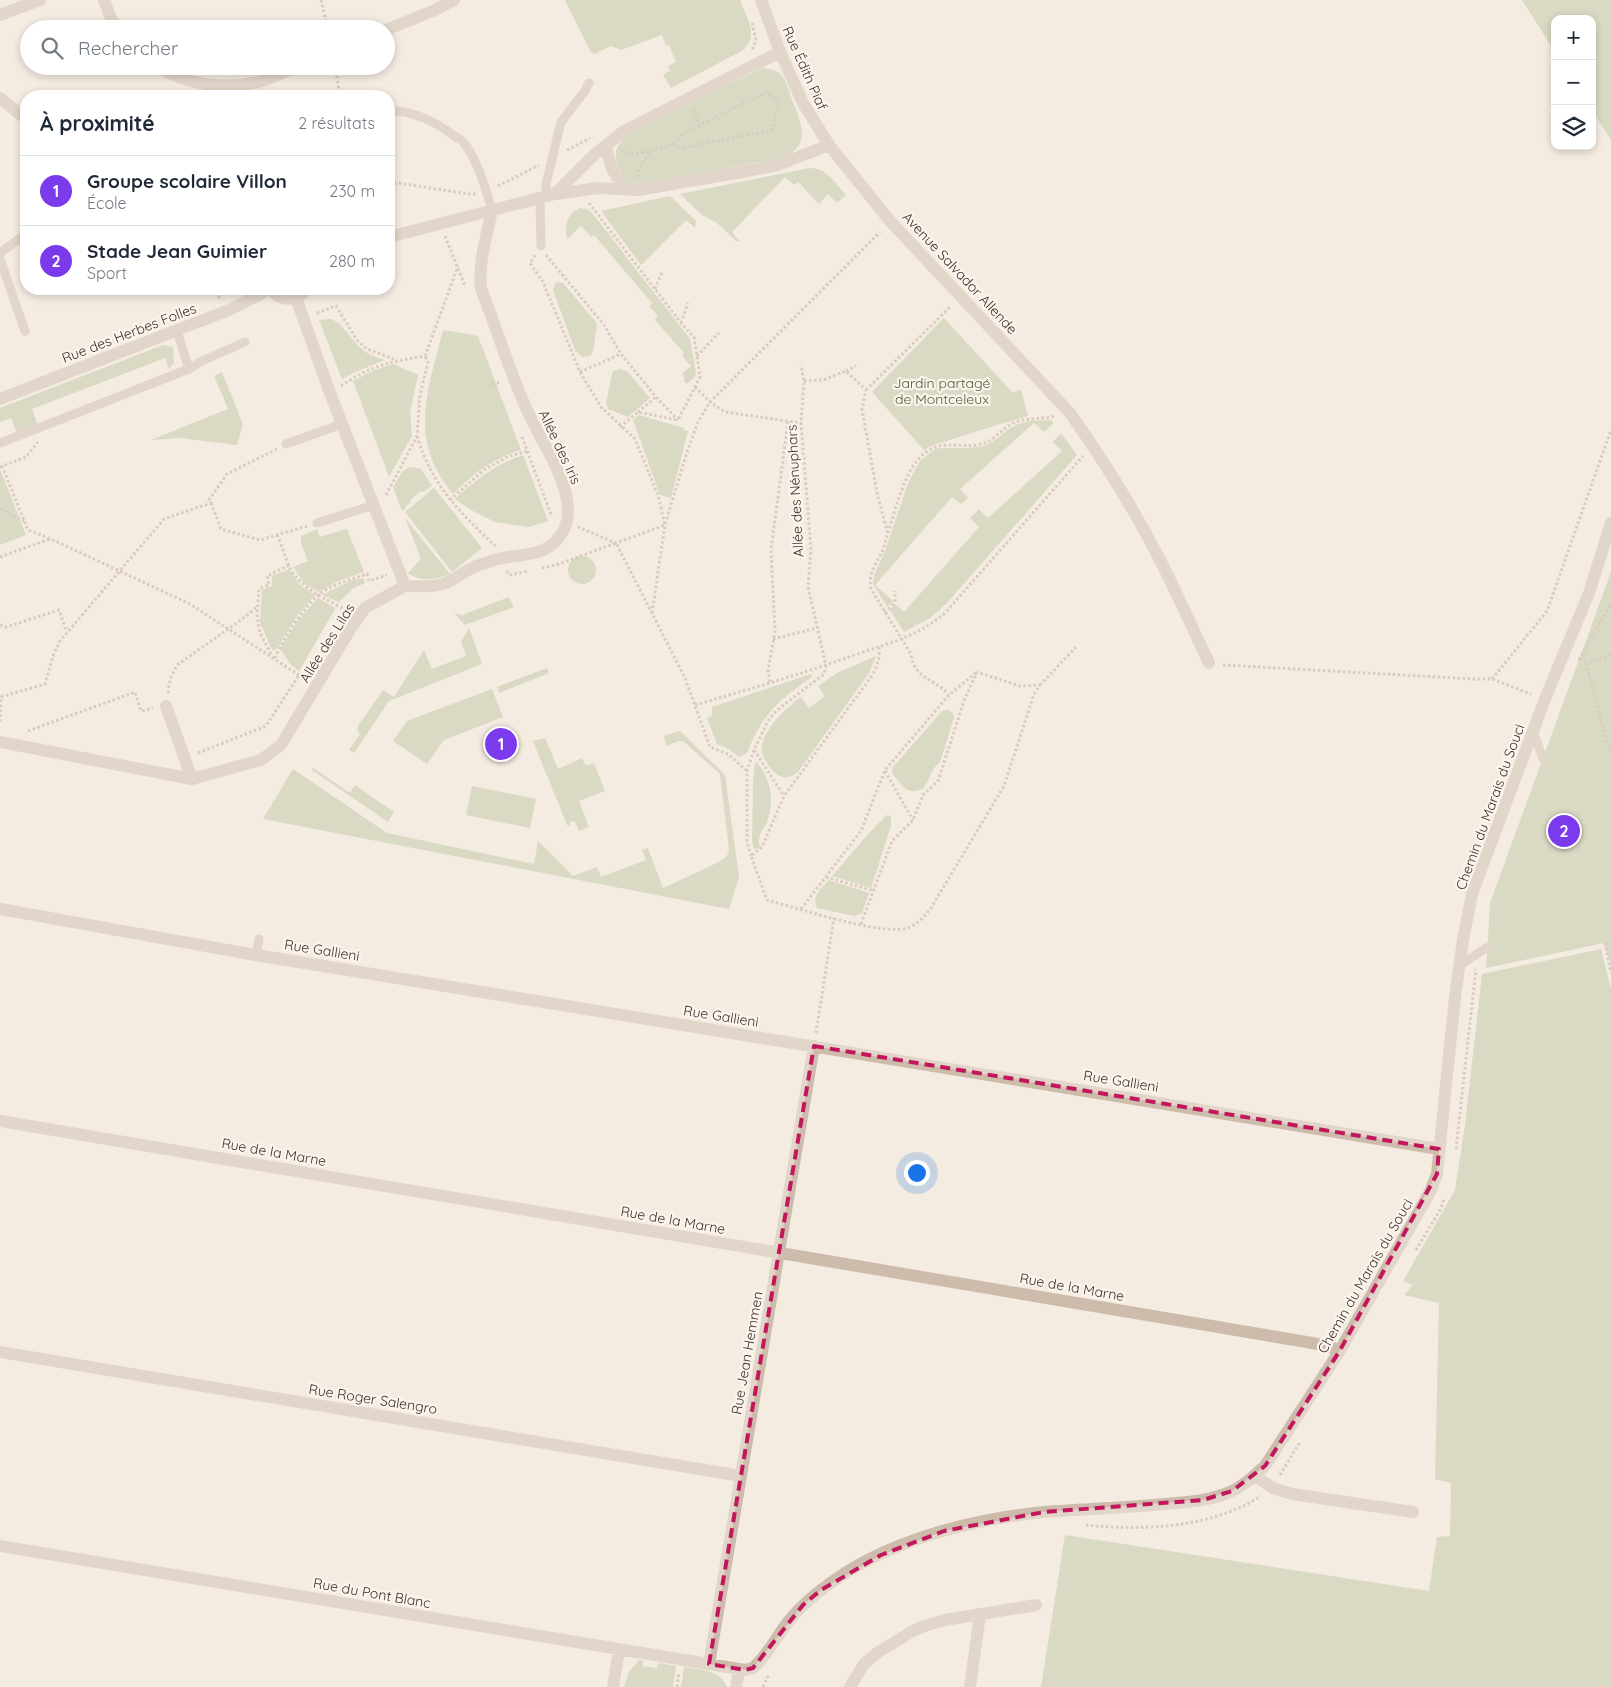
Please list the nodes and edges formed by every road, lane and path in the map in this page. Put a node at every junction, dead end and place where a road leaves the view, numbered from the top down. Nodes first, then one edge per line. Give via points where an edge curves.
1 (38, 0) edge
2 (104, 0) edge
3 (321, 0) edge
4 (454, 0) edge
5 (761, 0) edge
6 (0, 15) edge
7 (112, 20) edge
8 (326, 20) edge
9 (395, 26) edge
10 (780, 52) junction
11 (172, 75) edge
12 (276, 75) edge
13 (336, 75) edge
14 (589, 83) dead end
15 (339, 90) edge
16 (0, 98) edge
17 (690, 105) dead end
18 (395, 110) edge
19 (20, 114) edge
20 (700, 125) junction
21 (674, 144) junction
22 (829, 145) junction
23 (612, 148) junction
24 (650, 151) junction
25 (395, 183) edge
26 (632, 186) junction
27 (487, 192) junction
28 (547, 196) junction
29 (587, 201) dead end
30 (492, 210) junction
31 (890, 221) junction
32 (395, 235) edge
33 (20, 238) edge
34 (541, 246) junction
35 (0, 253) edge
36 (0, 259) edge
37 (458, 265) dead end
38 (662, 272) dead end
39 (656, 289) junction
40 (258, 295) edge
41 (277, 295) edge
42 (300, 295) edge
43 (961, 296) junction
44 (296, 298) junction
45 (688, 303) dead end
46 (304, 318) junction
47 (681, 323) junction
48 (25, 331) dead end
49 (177, 331) junction
50 (719, 333) dead end
51 (245, 342) dead end
52 (621, 354) junction
53 (425, 356) junction
54 (698, 356) junction
55 (397, 361) junction
56 (801, 365) dead end
57 (856, 366) dead end
58 (189, 369) junction
59 (846, 371) junction
60 (580, 372) junction
61 (804, 381) junction
62 (500, 382) dead end
63 (492, 385) dead end
64 (695, 387) junction
65 (866, 390) junction
66 (330, 393) junction
67 (656, 397) junction
68 (0, 399) edge
69 (710, 402) junction
70 (638, 412) junction
71 (1070, 413) junction
72 (678, 420) junction
73 (788, 421) junction
74 (801, 423) junction
75 (342, 424) junction
76 (620, 427) junction
77 (1611, 430) edge
78 (417, 436) junction
79 (39, 441) dead end
80 (0, 443) edge
81 (286, 444) joint
82 (1093, 445) junction
83 (527, 451) dead end
84 (1, 466) edge
85 (450, 500) junction
86 (211, 503) junction
87 (374, 505) junction
88 (0, 509) edge
89 (24, 522) junction
90 (1611, 522) edge
91 (317, 523) joint
92 (665, 525) junction
93 (888, 533) junction
94 (277, 535) junction
95 (51, 539) junction
96 (0, 557) edge
97 (500, 559) junction
98 (289, 565) junction
99 (120, 571) junction
100 (399, 571) junction
101 (405, 586) junction
102 (895, 591) dead end
103 (318, 596) junction
104 (1611, 604) edge
105 (258, 606) junction
106 (885, 613) junction
107 (652, 614) junction
108 (359, 617) junction
109 (0, 625) edge
110 (229, 628) junction
111 (817, 628) junction
112 (67, 632) junction
113 (901, 638) junction
114 (773, 639) junction
115 (879, 647) junction
116 (1076, 648) dead end
117 (1611, 655) edge
118 (273, 657) junction
119 (1578, 662) dead end
120 (1209, 663) joint
121 (826, 666) junction
122 (977, 672) junction
123 (1492, 679) junction
124 (770, 682) junction
125 (1040, 685) junction
126 (949, 695) junction
127 (1, 697) edge
128 (1545, 698) junction
129 (166, 706) junction
130 (695, 706) junction
131 (0, 722) edge
132 (19, 730) dead end
133 (1533, 731) junction
134 (0, 742) edge
135 (754, 750) junction
136 (1611, 756) edge
137 (184, 758) junction
138 (1543, 758) dead end
139 (885, 770) junction
140 (747, 771) junction
141 (192, 779) junction
142 (784, 796) junction
143 (913, 820) junction
144 (751, 856) junction
145 (826, 877) junction
146 (874, 892) junction
147 (0, 909) edge
148 (801, 909) junction
149 (834, 918) junction
150 (861, 924) junction
151 (258, 939) dead end
152 (1605, 943) dead end
153 (1488, 947) dead end
154 (1478, 953) junction
155 (256, 955) junction
156 (1460, 965) junction
157 (1611, 973) edge
158 (814, 1046) junction
159 (0, 1121) edge
160 (1439, 1149) junction
161 (1454, 1158) dead end
162 (1447, 1192) dead end
163 (1415, 1252) dead end
164 (780, 1253) junction
165 (0, 1352) edge
166 (1339, 1352) junction
167 (1303, 1437) dead end
168 (741, 1476) junction
169 (1255, 1476) junction
170 (1273, 1488) junction
171 (1413, 1512) dead end
172 (1080, 1525) dead end
173 (0, 1546) edge
174 (1036, 1605) dead end
175 (980, 1614) junction
176 (619, 1650) junction
177 (709, 1664) junction
178 (739, 1670) junction
179 (770, 1671) dead end
180 (613, 1687) edge
181 (736, 1687) edge
182 (763, 1687) edge
183 (850, 1687) edge
184 (970, 1687) edge

1 - 6 street
2 - 7 street
3 - 8 path
4 - 9 street
5 - 10 street, Rue Édith Piaf
10 - 22 street, Rue Édith Piaf via 803,103
10 - 23 street via 624,131
11 - 12 street via 202,84 231,85
13 - 15 path
14 - 28 lane via 561,122 546,184
16 - 19 street
17 - 20 path
18 - 27 lane via 438,124 463,142
20 - 21 path via 682,134
20 - 21 path via 766,92 779,102 772,130 682,148
21 - 24 path
22 - 26 street via 778,164 742,172
22 - 31 street, Avenue Salvador Allende
23 - 24 path via 638,154
23 - 26 street via 609,162 619,182
23 - 28 street via 594,155
24 - 26 path
25 - 27 path via 469,194
26 - 28 street
27 - 30 lane
28 - 30 street
28 - 34 lane
29 - 39 path
30 - 32 street
30 - 97 street, Allée des Iris via 481,289 526,408 564,488 568,513 562,535 554,544 531,555
31 - 43 street, Avenue Salvador Allende
31 - 69 path
33 - 35 lane
34 - 52 path via 604,325
34 - 60 path via 530,263 543,282
36 - 48 lane
37 - 53 path
38 - 39 path
39 - 47 path
40 - 49 street, Rue des Herbes Folles
41 - 44 street via 284,299
42 - 44 street
43 - 65 path
43 - 71 street, Avenue Salvador Allende
44 - 46 street
45 - 47 path
46 - 55 path via 336,306 362,345
46 - 66 street
47 - 54 path via 694,337
49 - 58 lane
49 - 68 street, Rue des Herbes Folles
50 - 54 path
51 - 58 lane
52 - 60 path
52 - 67 path
53 - 55 path
53 - 78 path via 428,362 420,394
54 - 64 path via 700,377
55 - 66 path via 366,371
56 - 61 path, Allée des Nénuphars
57 - 59 path
58 - 80 lane
59 - 61 path via 823,380
59 - 65 path
60 - 76 path via 601,407
61 - 74 path, Allée des Nénuphars
62 - 63 path
64 - 69 path
64 - 72 path
65 - 93 path via 862,409 878,498
66 - 75 street
67 - 70 path
67 - 72 path
69 - 73 path via 725,412
69 - 92 path via 695,430
70 - 72 path
70 - 76 path
71 - 82 street, Avenue Salvador Allende
71 - 93 path via 1014,423 983,444 932,448 912,467
73 - 74 path
73 - 114 path, Allée des Nénuphars via 771,550
74 - 111 path, Allée des Nénuphars via 811,550 808,587
75 - 81 lane
75 - 87 street
76 - 92 path via 635,439 658,495
77 - 123 path via 1547,611
78 - 85 path via 433,477
78 - 87 path via 385,496
79 - 84 path via 26,457
81 - 86 path via 226,474 209,500
82 - 113 path via 945,613 923,629
82 - 120 street, Avenue Salvador Allende via 1158,555
83 - 85 path via 507,457 484,470
84 - 89 path
85 - 97 path via 498,549
86 - 94 path via 221,529 260,540
86 - 99 path via 164,519
87 - 91 lane
87 - 100 street
88 - 89 path
89 - 95 path via 28,530
90 - 128 street, Chemin du Marais du Souci via 1589,593
91 - 94 path
92 - 107 path
93 - 106 path via 870,581
94 - 98 path
95 - 96 path
95 - 99 path
97 - 101 street, Allée des Iris via 476,566 446,583
97 - 107 path via 510,575 559,564 616,543
98 - 103 path via 305,586
98 - 105 path via 267,576 270,585 259,589
99 - 110 path via 190,604
99 - 112 path
100 - 101 street
100 - 103 path via 369,581 367,574 341,582
101 - 108 street, Allée des Lilas via 365,608
102 - 106 path via 895,602
103 - 108 path
103 - 118 path
104 - 119 path
105 - 110 path
105 - 118 path via 260,633
106 - 113 path
107 - 130 path via 685,678
108 - 141 street, Allée des Lilas via 281,745 261,760
109 - 112 path via 6,627 59,610
110 - 118 path
110 - 129 path via 177,665 170,679
111 - 114 path
111 - 121 path, Allée des Nénuphars
112 - 127 path via 53,656 45,684
113 - 115 path
113 - 126 path via 916,671
114 - 124 path, Allée des Nénuphars via 768,671
115 - 121 path
115 - 142 path via 880,656 871,677
116 - 125 path
117 - 136 path via 1586,664
118 - 137 path via 299,675 266,726
120 - 123 path
121 - 124 path
121 - 135 path via 824,674 768,721
122 - 125 path via 1020,686
122 - 126 path
122 - 143 path via 965,698 938,781 923,795
123 - 128 path
124 - 130 path
125 - 150 path via 1034,694 1004,786 931,908 922,919 906,928 896,930
126 - 139 path
127 - 131 path
128 - 133 street, Chemin du Marais du Souci
129 - 132 path via 141,711 135,692 28,732
129 - 137 street
130 - 140 path via 710,747 728,754
133 - 138 lane
133 - 156 street, Chemin du Marais du Souci via 1472,894
134 - 141 street, Allée des Lilas
135 - 140 path
135 - 142 path
137 - 141 street
139 - 143 path
139 - 145 path via 861,831
140 - 144 path via 747,842
142 - 144 path via 762,847
143 - 146 path via 892,841
144 - 148 path via 767,900
145 - 146 path
145 - 148 path
146 - 150 path
147 - 155 street, Rue Gallieni
148 - 149 path
149 - 150 path
149 - 158 path
151 - 155 lane
152 - 157 path
153 - 154 lane
154 - 156 lane
154 - 161 path
155 - 158 street, Rue Gallieni
156 - 160 street, Chemin du Marais du Souci
158 - 160 street, Rue Gallieni
158 - 164 street, Rue Jean Hemmen
159 - 164 street, Rue de la Marne
160 - 166 street, Chemin du Marais du Souci via 1437,1174 1430,1192
162 - 163 path
164 - 166 street, Rue de la Marne via 1330,1346
164 - 168 street, Rue Jean Hemmen
165 - 168 street, Rue Roger Salengro
166 - 169 street, Chemin du Marais du Souci via 1265,1466
167 - 170 path
168 - 177 street, Rue Jean Hemmen
169 - 170 street
169 - 178 street, Chemin du Marais du Souci via 1232,1491 1203,1500 993,1519 913,1542 859,1566 821,1590 798,1610 753,1668
170 - 171 street via 1292,1494
170 - 172 path via 1256,1499 1202,1520 1142,1527
173 - 176 street, Rue du Pont Blanc
174 - 175 street
175 - 183 street via 945,1620 911,1632 864,1664
175 - 184 street
176 - 177 street, Rue du Pont Blanc
176 - 180 street
177 - 178 street, Rue du Pont Blanc
178 - 181 street
179 - 182 path

